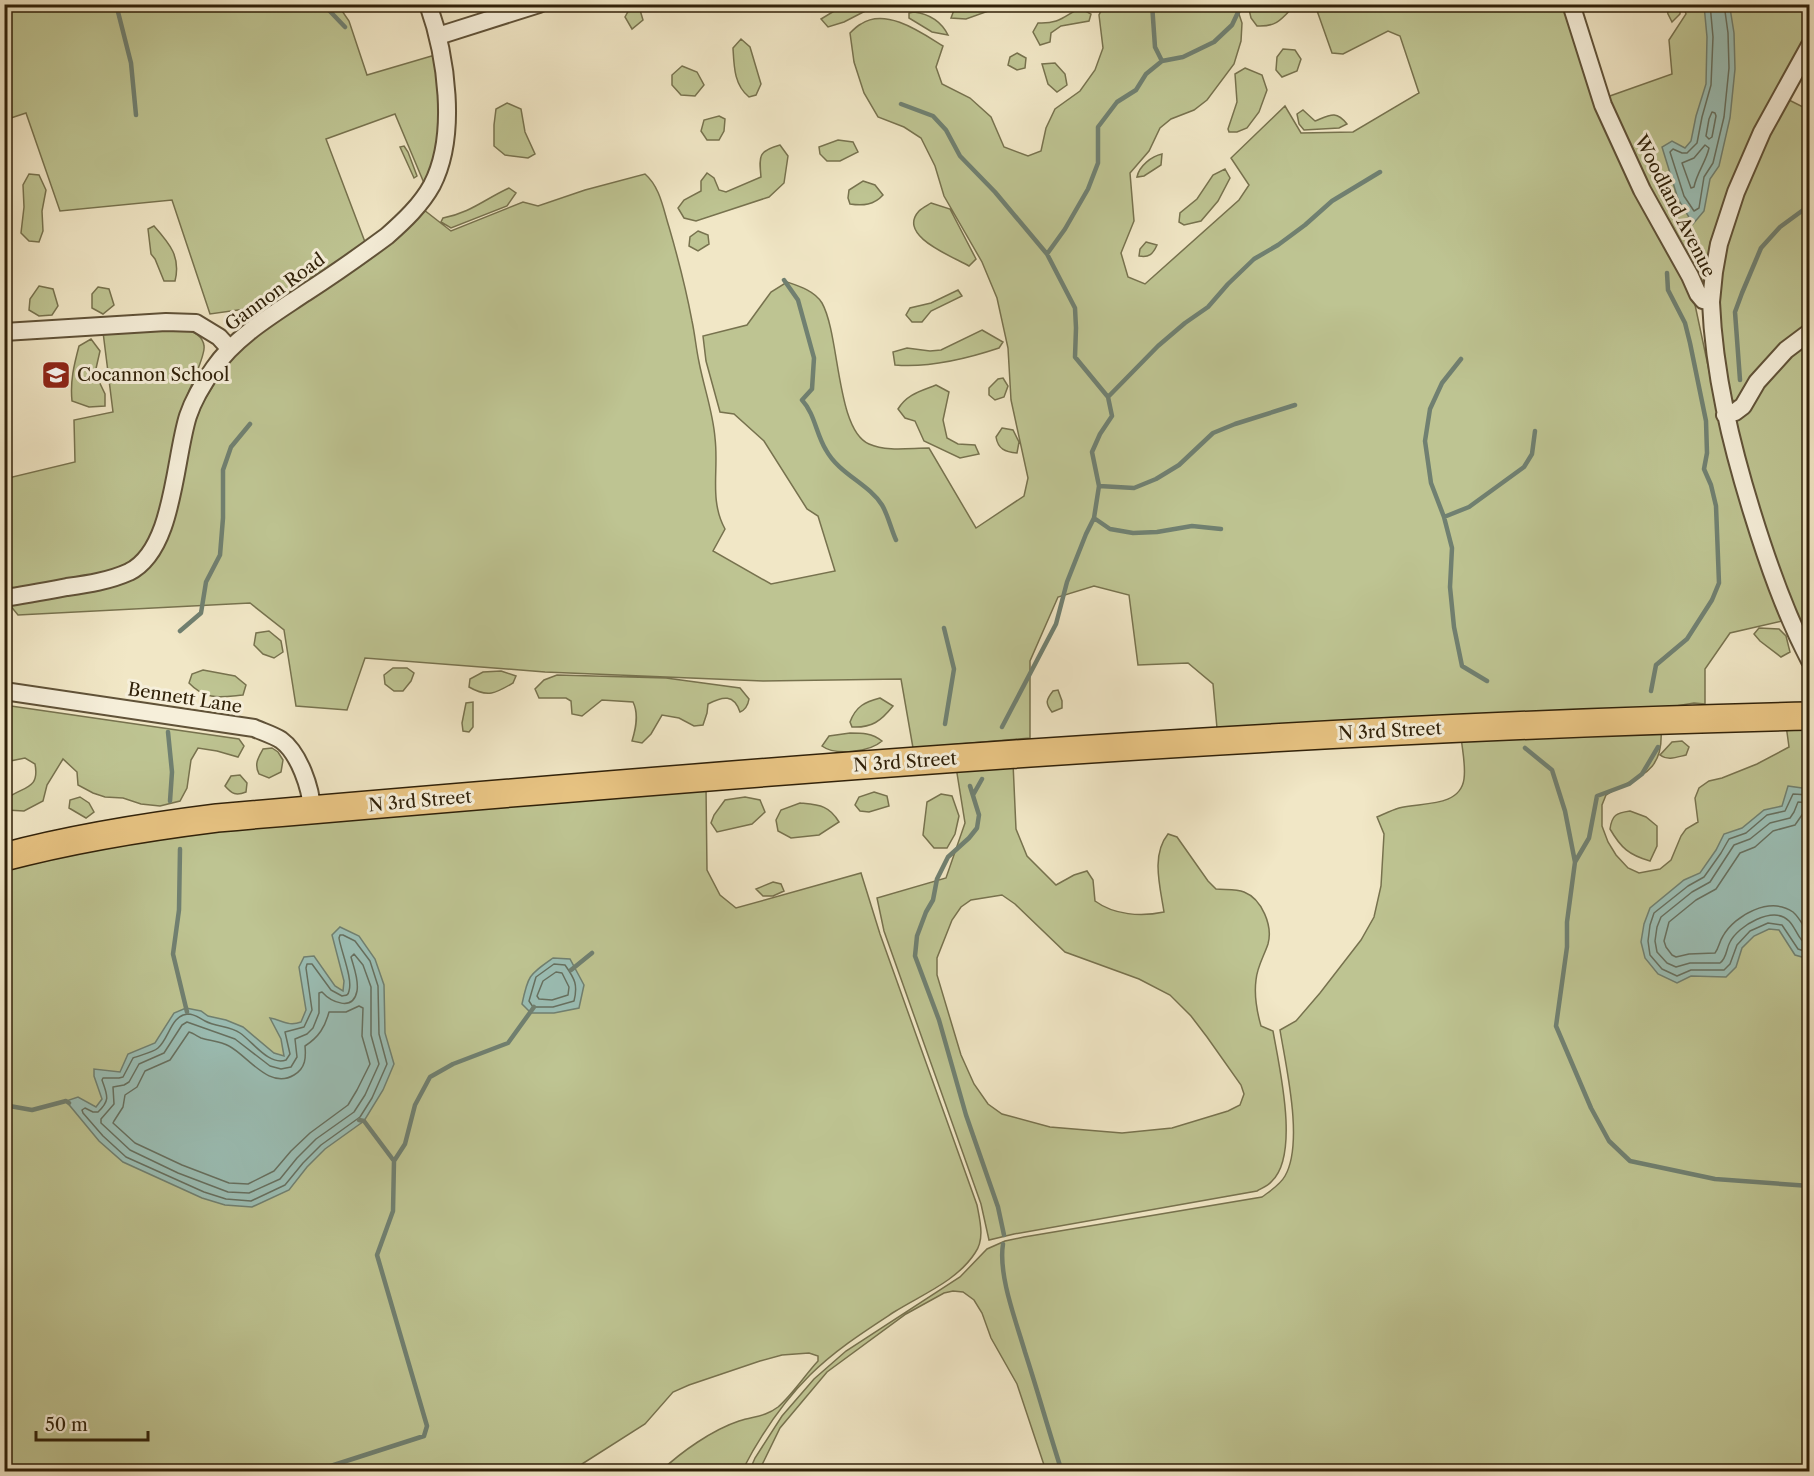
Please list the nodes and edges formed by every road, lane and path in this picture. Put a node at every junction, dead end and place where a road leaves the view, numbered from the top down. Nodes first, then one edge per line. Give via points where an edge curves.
1 (428, 4) edge
2 (539, 4) edge
3 (1571, 4) edge
4 (438, 36) junction
5 (1809, 45) edge
6 (1711, 302) junction
7 (4, 332) edge
8 (1809, 332) edge
9 (230, 349) junction
10 (1725, 415) junction
11 (4, 598) edge
12 (1809, 661) edge
13 (4, 691) edge
14 (1809, 716) edge
15 (312, 810) junction
16 (4, 857) edge

1 - 4 street, Gannon Road
2 - 4 street
3 - 6 street, Woodland Avenue via 1603,105 1642,190 1698,294
4 - 9 street, Gannon Road via 445,83 446,133 438,171 422,201 387,236
5 - 6 street via 1762,132 1736,192 1719,244
6 - 10 street, Woodland Avenue
7 - 9 street via 196,323
8 - 10 street via 1757,382 1743,406
9 - 11 street, Gannon Road via 200,389 189,414 163,530 144,561 115,578
10 - 12 street, Woodland Avenue via 1769,567
13 - 15 street, Bennett Lane via 267,733 280,739 294,755 309,788
14 - 15 main road, N 3rd Street via 1272,738 841,767
15 - 16 main road, N 3rd Street via 150,826

